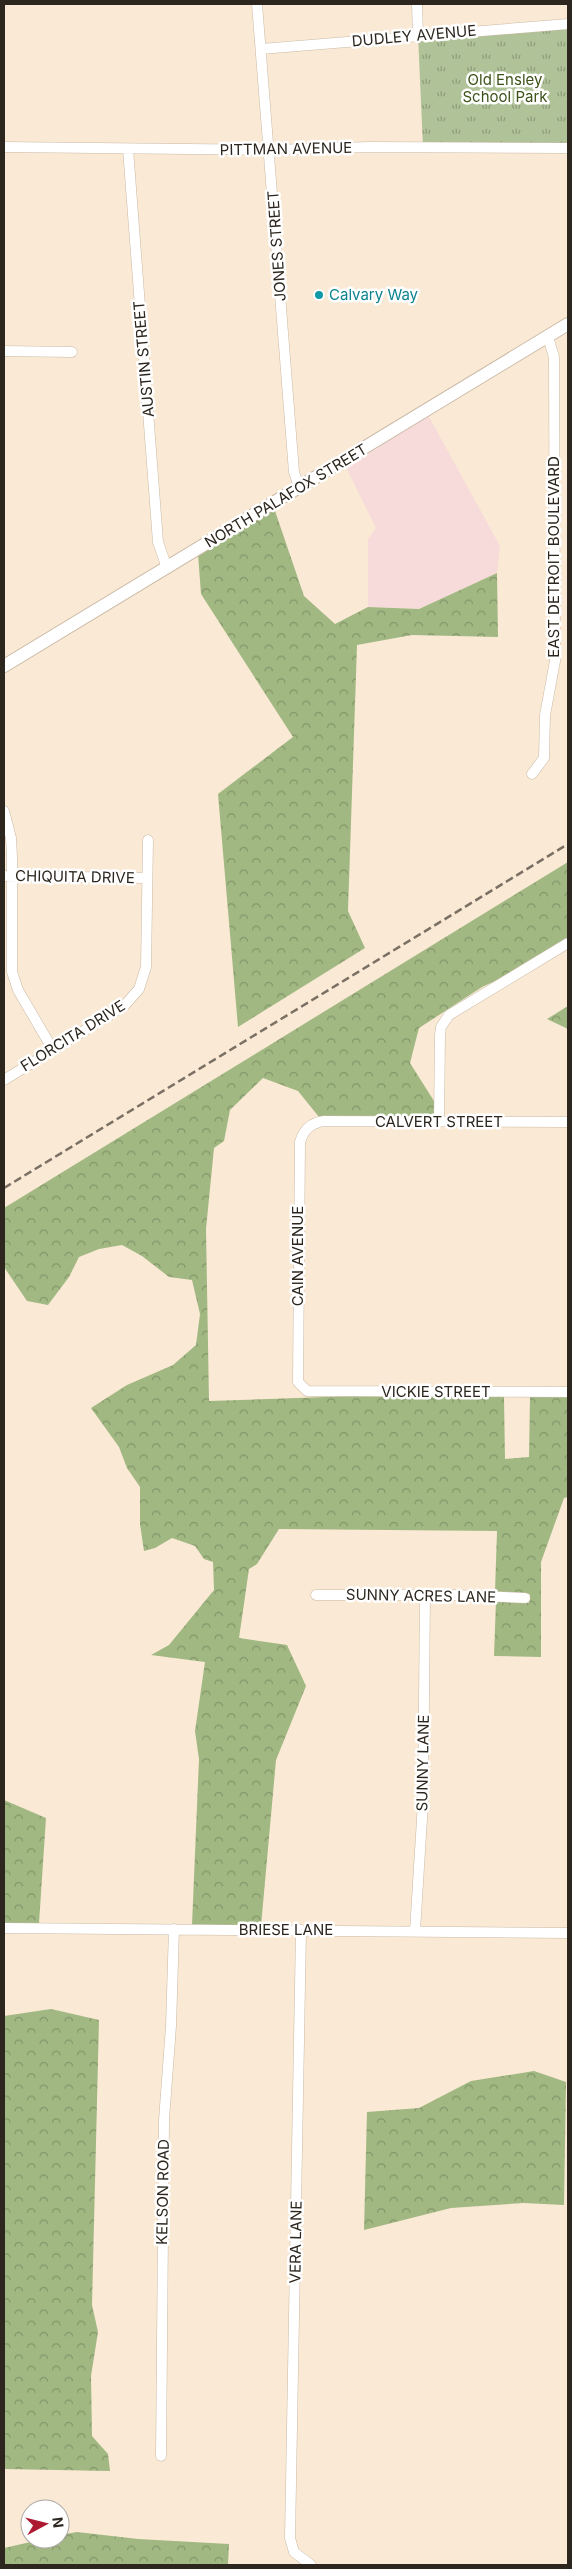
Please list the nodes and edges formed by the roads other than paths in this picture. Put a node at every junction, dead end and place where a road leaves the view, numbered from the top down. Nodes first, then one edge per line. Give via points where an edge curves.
1 (257, 4) edge
2 (417, 4) edge
3 (568, 24) edge
4 (418, 35) junction
5 (261, 49) junction
6 (4, 147) edge
7 (568, 148) edge
8 (128, 149) junction
9 (270, 150) junction
10 (568, 324) edge
11 (548, 337) junction
12 (4, 351) edge
13 (72, 352) dead end
14 (299, 488) junction
15 (167, 568) junction
16 (4, 666) edge
17 (532, 774) dead end
18 (4, 811) edge
19 (148, 840) dead end
20 (8, 875) edge
21 (147, 878) junction
22 (568, 944) edge
23 (53, 1050) junction
24 (4, 1080) edge
25 (439, 1122) junction
26 (568, 1122) edge
27 (311, 1125) joint
28 (303, 1389) joint
29 (568, 1392) edge
30 (316, 1594) dead end
31 (425, 1595) junction
32 (525, 1598) dead end
33 (4, 1928) edge
34 (174, 1929) junction
35 (301, 1930) junction
36 (415, 1931) junction
37 (568, 1933) edge
38 (161, 2456) dead end
39 (311, 2565) edge

1 - 5 street, JONES STREET
2 - 4 street
3 - 4 street, DUDLEY AVENUE
4 - 5 street, DUDLEY AVENUE
5 - 9 street, JONES STREET
6 - 8 street, PITTMAN AVENUE
7 - 9 street, PITTMAN AVENUE
8 - 9 street, PITTMAN AVENUE
8 - 15 street, AUSTIN STREET via 158,542
9 - 14 street, JONES STREET via 294,472
10 - 11 main road, NORTH PALAFOX STREET
11 - 14 main road, NORTH PALAFOX STREET
11 - 17 street, EAST DETROIT BOULEVARD via 554,357 555,661 545,715 544,758
12 - 13 street
14 - 15 main road, NORTH PALAFOX STREET
15 - 16 main road, NORTH PALAFOX STREET
18 - 20 street via 11,838
19 - 21 street, FLORCITA DRIVE
20 - 21 street, CHIQUITA DRIVE
20 - 23 street via 12,972 18,990
21 - 23 street, FLORCITA DRIVE via 146,967 139,989 124,1006
22 - 25 street via 444,1021 440,1034
23 - 24 street, FLORCITA DRIVE
25 - 26 street, CALVERT STREET
25 - 27 street, CALVERT STREET via 324,1121
27 - 28 street, CAIN AVENUE via 300,1142 298,1170 298,1382
28 - 29 street, VICKIE STREET
30 - 31 street, SUNNY ACRES LANE
31 - 32 street, SUNNY ACRES LANE
31 - 36 street, SUNNY LANE via 423,1803
33 - 34 street, BRIESE LANE
34 - 35 street, BRIESE LANE
34 - 38 street, KELSON ROAD via 170,2056 164,2120
35 - 36 street, BRIESE LANE
35 - 39 street, VERA LANE via 290,2538 294,2552
36 - 37 street, BRIESE LANE

